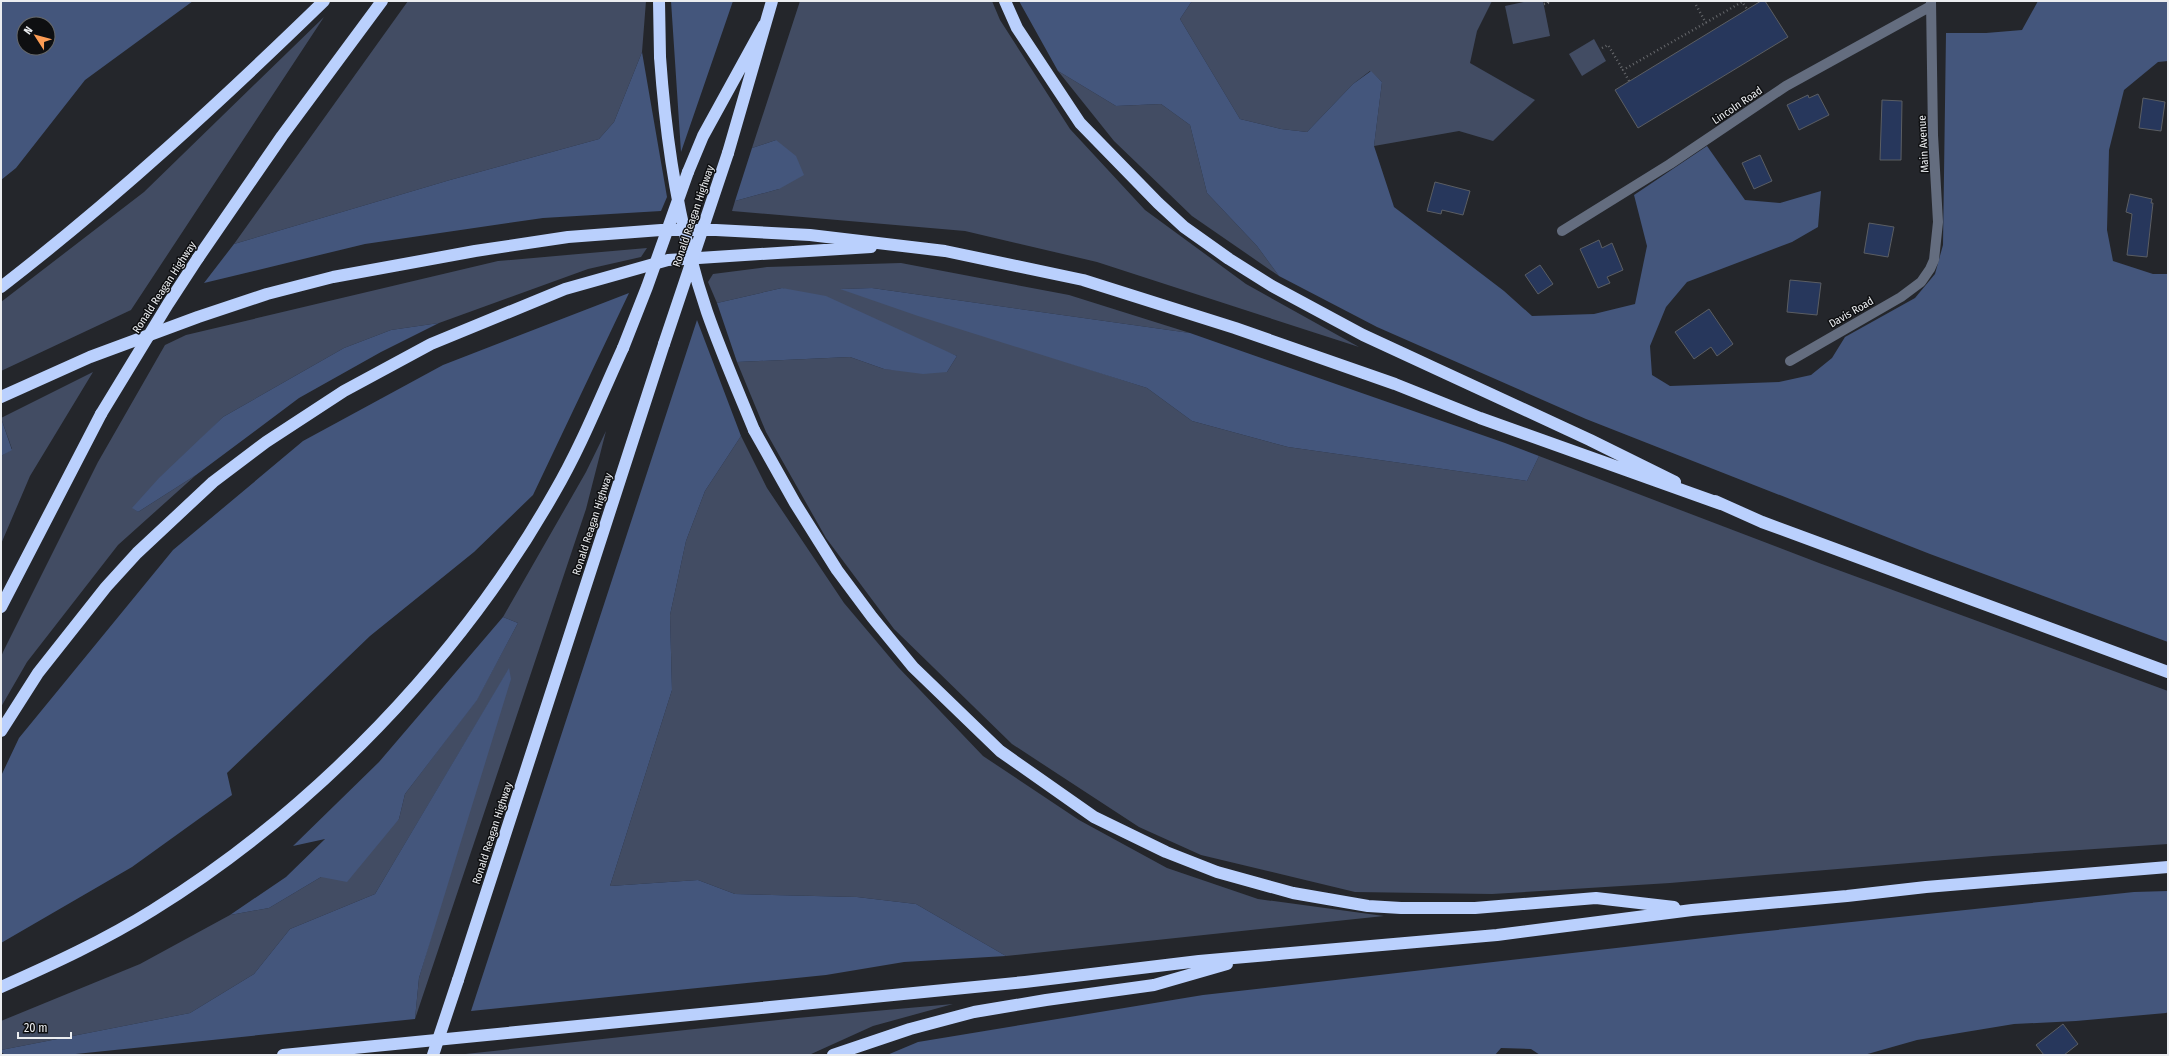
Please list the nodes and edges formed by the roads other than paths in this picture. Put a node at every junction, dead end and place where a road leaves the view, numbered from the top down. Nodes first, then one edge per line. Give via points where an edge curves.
1 (324, 1) edge
2 (382, 1) edge
3 (659, 1) edge
4 (772, 1) edge
5 (1005, 1) edge
6 (1931, 3) edge
7 (764, 25) junction
8 (1562, 231) dead end
9 (896, 245) junction
10 (1922, 282) joint
11 (1, 287) edge
12 (1790, 361) dead end
13 (1, 397) edge
14 (1721, 504) junction
15 (1, 607) edge
16 (2168, 672) edge
17 (1, 731) edge
18 (2168, 867) edge
19 (1692, 910) junction
20 (1252, 956) junction
21 (1, 987) edge
22 (283, 1055) edge
23 (433, 1055) edge
24 (834, 1055) edge

1 - 11 highway via 251,73 49,250
2 - 15 highway, Ronald Reagan Highway, bridge via 282,136 168,304 101,414
3 - 19 highway, bridge via 660,57 670,153 681,213 707,311 754,430 837,570 872,617 914,667 1000,751 1094,817 1166,852 1217,872 1293,893 1354,904 1401,908 1474,908 1596,898
4 - 7 highway, Ronald Reagan Highway
5 - 14 highway via 1017,28 1080,123 1184,227 1229,259 1272,286 1363,335
6 - 8 street, Lincoln Road via 1786,86 1670,164
6 - 10 street, Main Avenue via 1933,135 1938,222 1934,260
7 - 21 highway, bridge via 703,136 623,348 586,430 554,493 512,560 465,626 408,694 352,752 291,808 196,881 152,911 100,940
7 - 23 highway, Ronald Reagan Highway, bridge via 728,153
9 - 13 highway via 810,235 661,230 568,237 452,255 333,277 267,294 90,357
9 - 14 highway via 961,254 1083,280 1395,384 1488,421
9 - 17 highway via 668,260 565,289 431,344 391,365 344,391 266,442 206,488 170,521 106,587 38,673
10 - 12 street, Davis Road via 1901,298
14 - 16 highway via 1779,528
18 - 19 highway
19 - 20 highway via 1497,935
20 - 22 highway via 1025,982
20 - 24 highway via 1154,985 974,1012 910,1029

